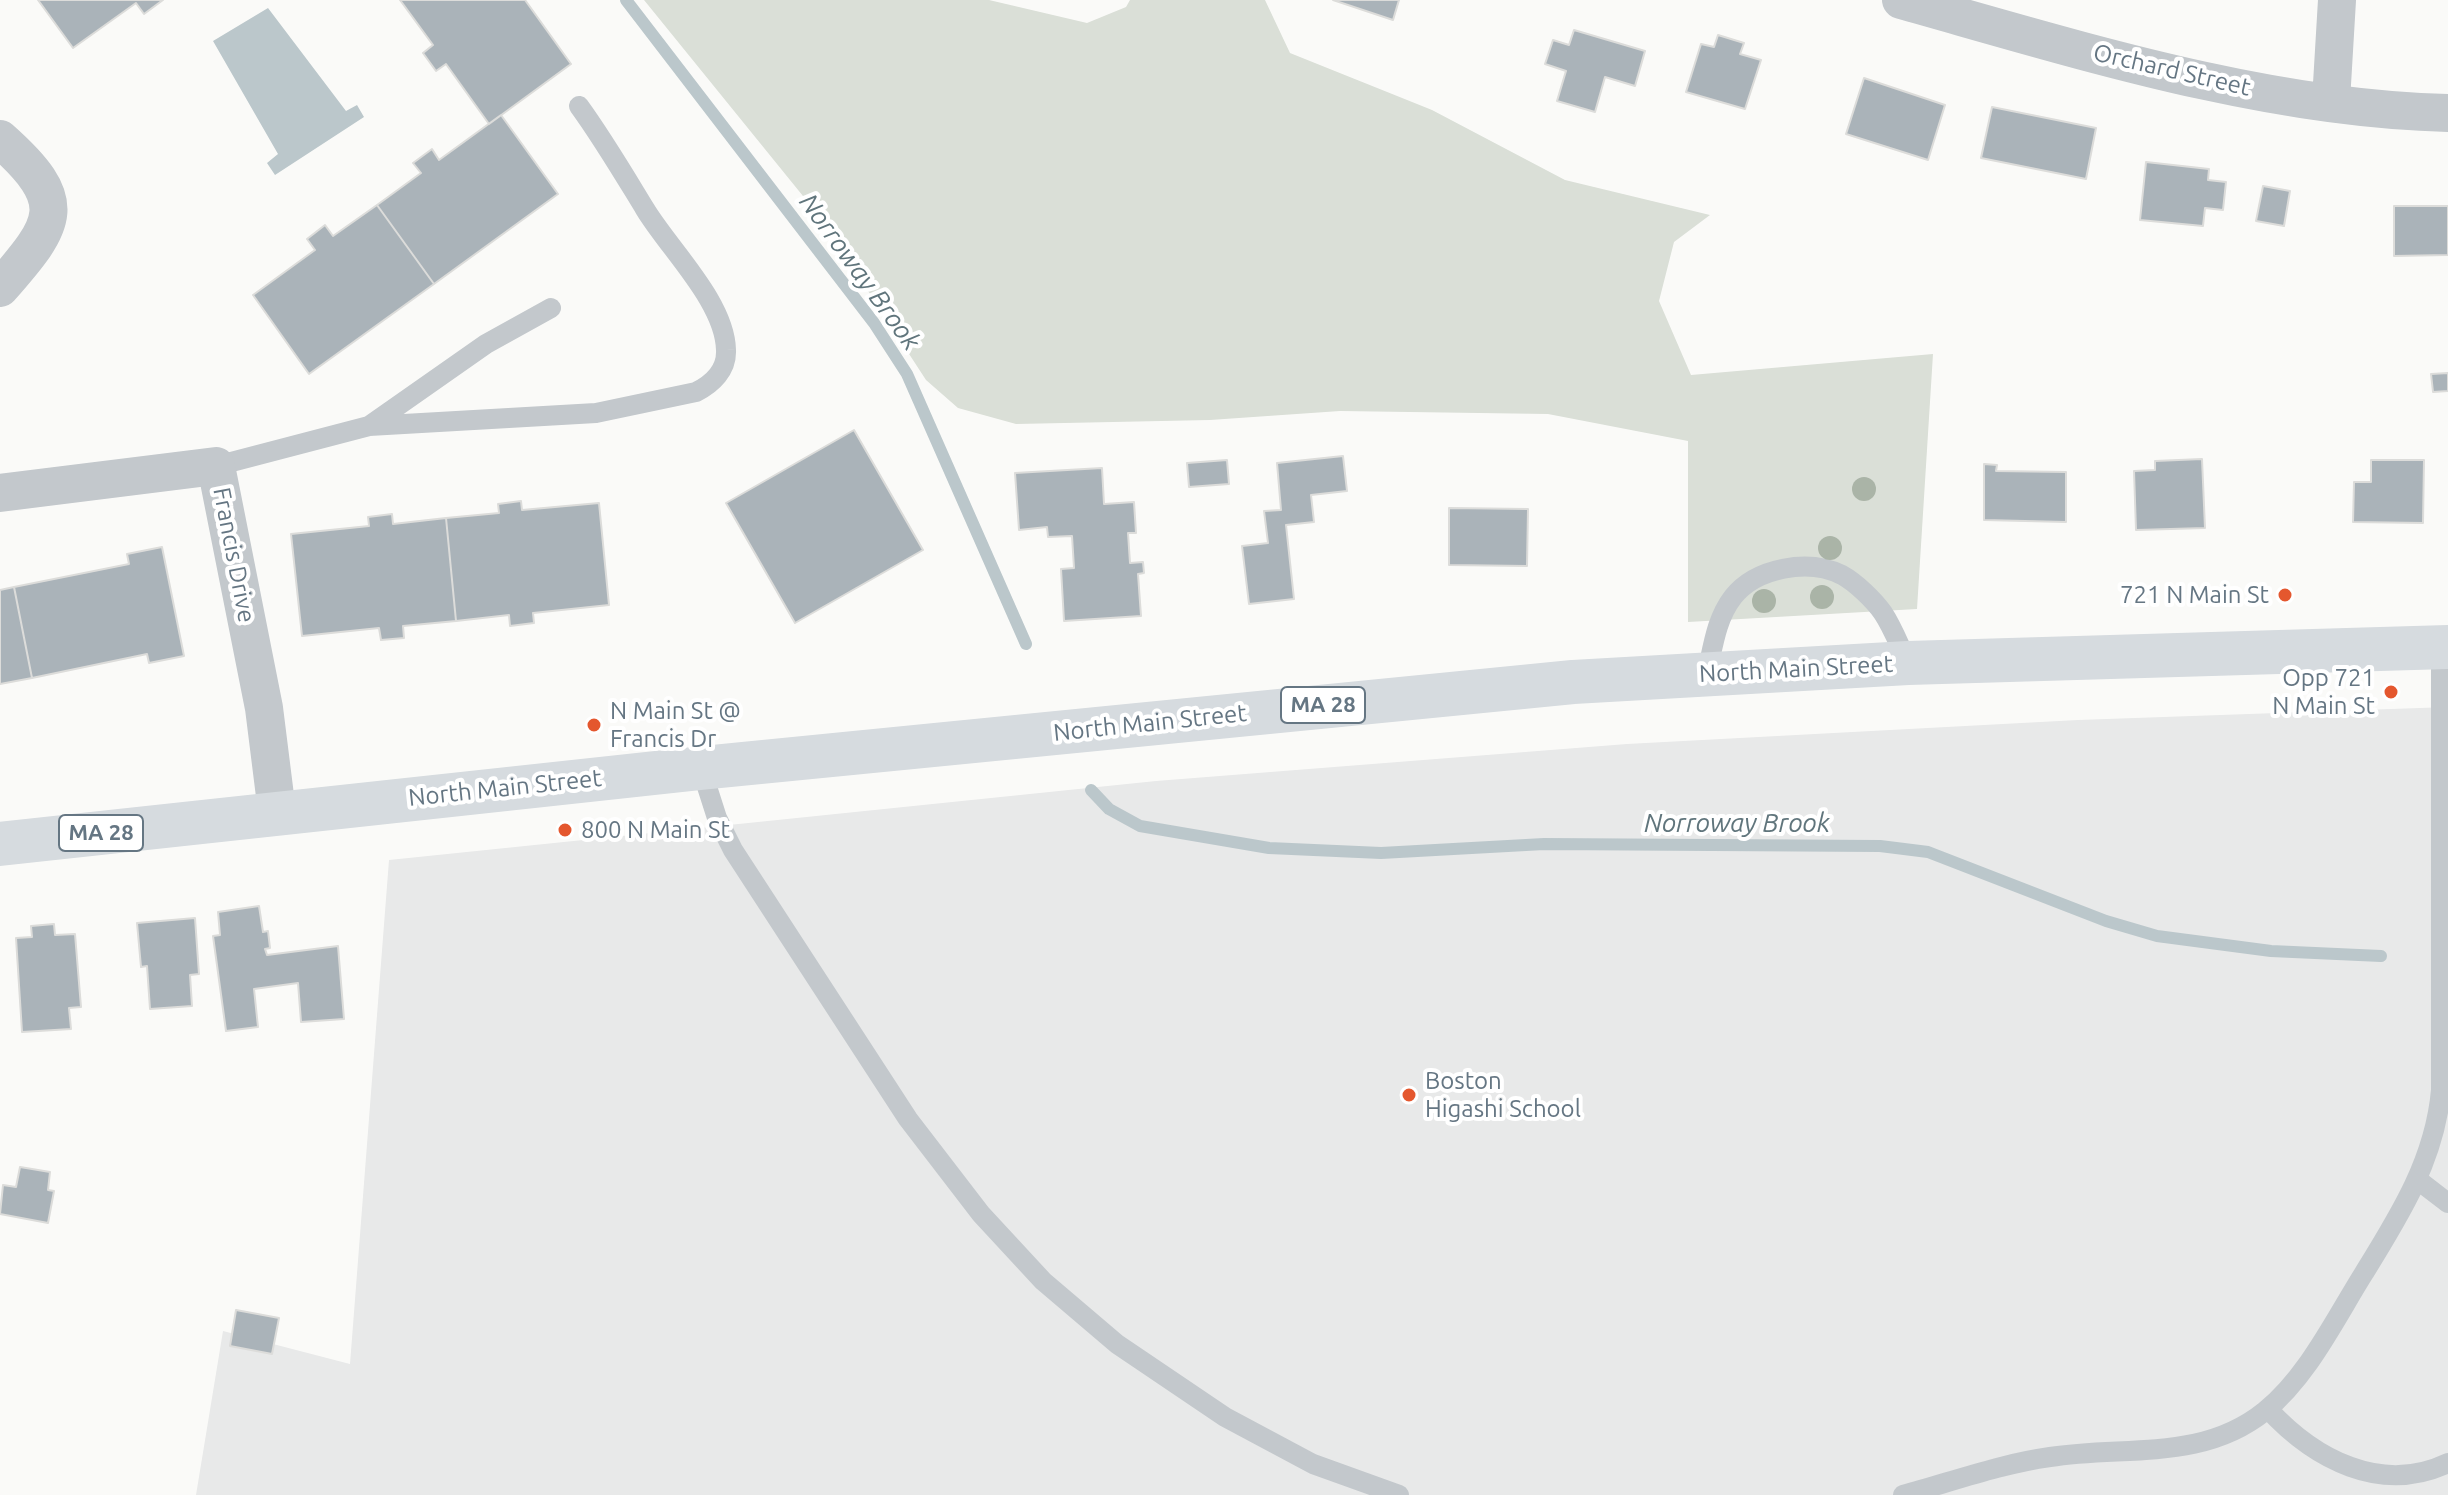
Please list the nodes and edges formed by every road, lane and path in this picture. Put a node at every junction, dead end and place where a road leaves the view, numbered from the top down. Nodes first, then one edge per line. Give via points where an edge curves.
1 (1901, 0) edge
2 (2337, 0) edge
3 (2331, 101) junction
4 (579, 106) dead end
5 (2448, 113) edge
6 (0, 139) edge
7 (0, 288) edge
8 (551, 308) dead end
9 (369, 426) junction
10 (216, 466) junction
11 (0, 493) edge
12 (2445, 647) edge
13 (1908, 663) junction
14 (1707, 673) junction
15 (701, 768) junction
16 (277, 812) junction
17 (0, 844) edge
18 (2418, 1180) junction
19 (2448, 1203) edge
20 (2268, 1409) junction
21 (2448, 1463) edge
22 (1399, 1495) edge
23 (1903, 1495) edge

1 - 3 street, Orchard Street via 2173,74
2 - 3 street
3 - 5 street, Orchard Street
4 - 9 lane via 716,312 727,353 721,371 696,392 596,413
6 - 7 street via 42,182 50,206 36,248
8 - 9 lane via 486,344
9 - 10 lane
10 - 11 street, Francis Drive
10 - 16 street, Francis Drive via 264,708
12 - 13 main road, North Main Street / MA 28
12 - 18 lane via 2441,1090
13 - 14 main road, North Main Street / MA 28
13 - 14 lane via 1883,613 1853,583 1830,571 1790,569 1757,576 1735,594 1718,626
14 - 15 main road, North Main Street / MA 28 via 1469,691
15 - 16 main road, North Main Street / MA 28
15 - 22 lane via 733,850 877,1077 1022,1260 1117,1344 1225,1417 1313,1464
16 - 17 main road, North Main Street / MA 28
18 - 19 lane
18 - 20 lane via 2313,1354
20 - 21 lane via 2301,1441 2367,1474 2410,1477
20 - 23 lane via 2231,1435 2207,1443 2050,1457

